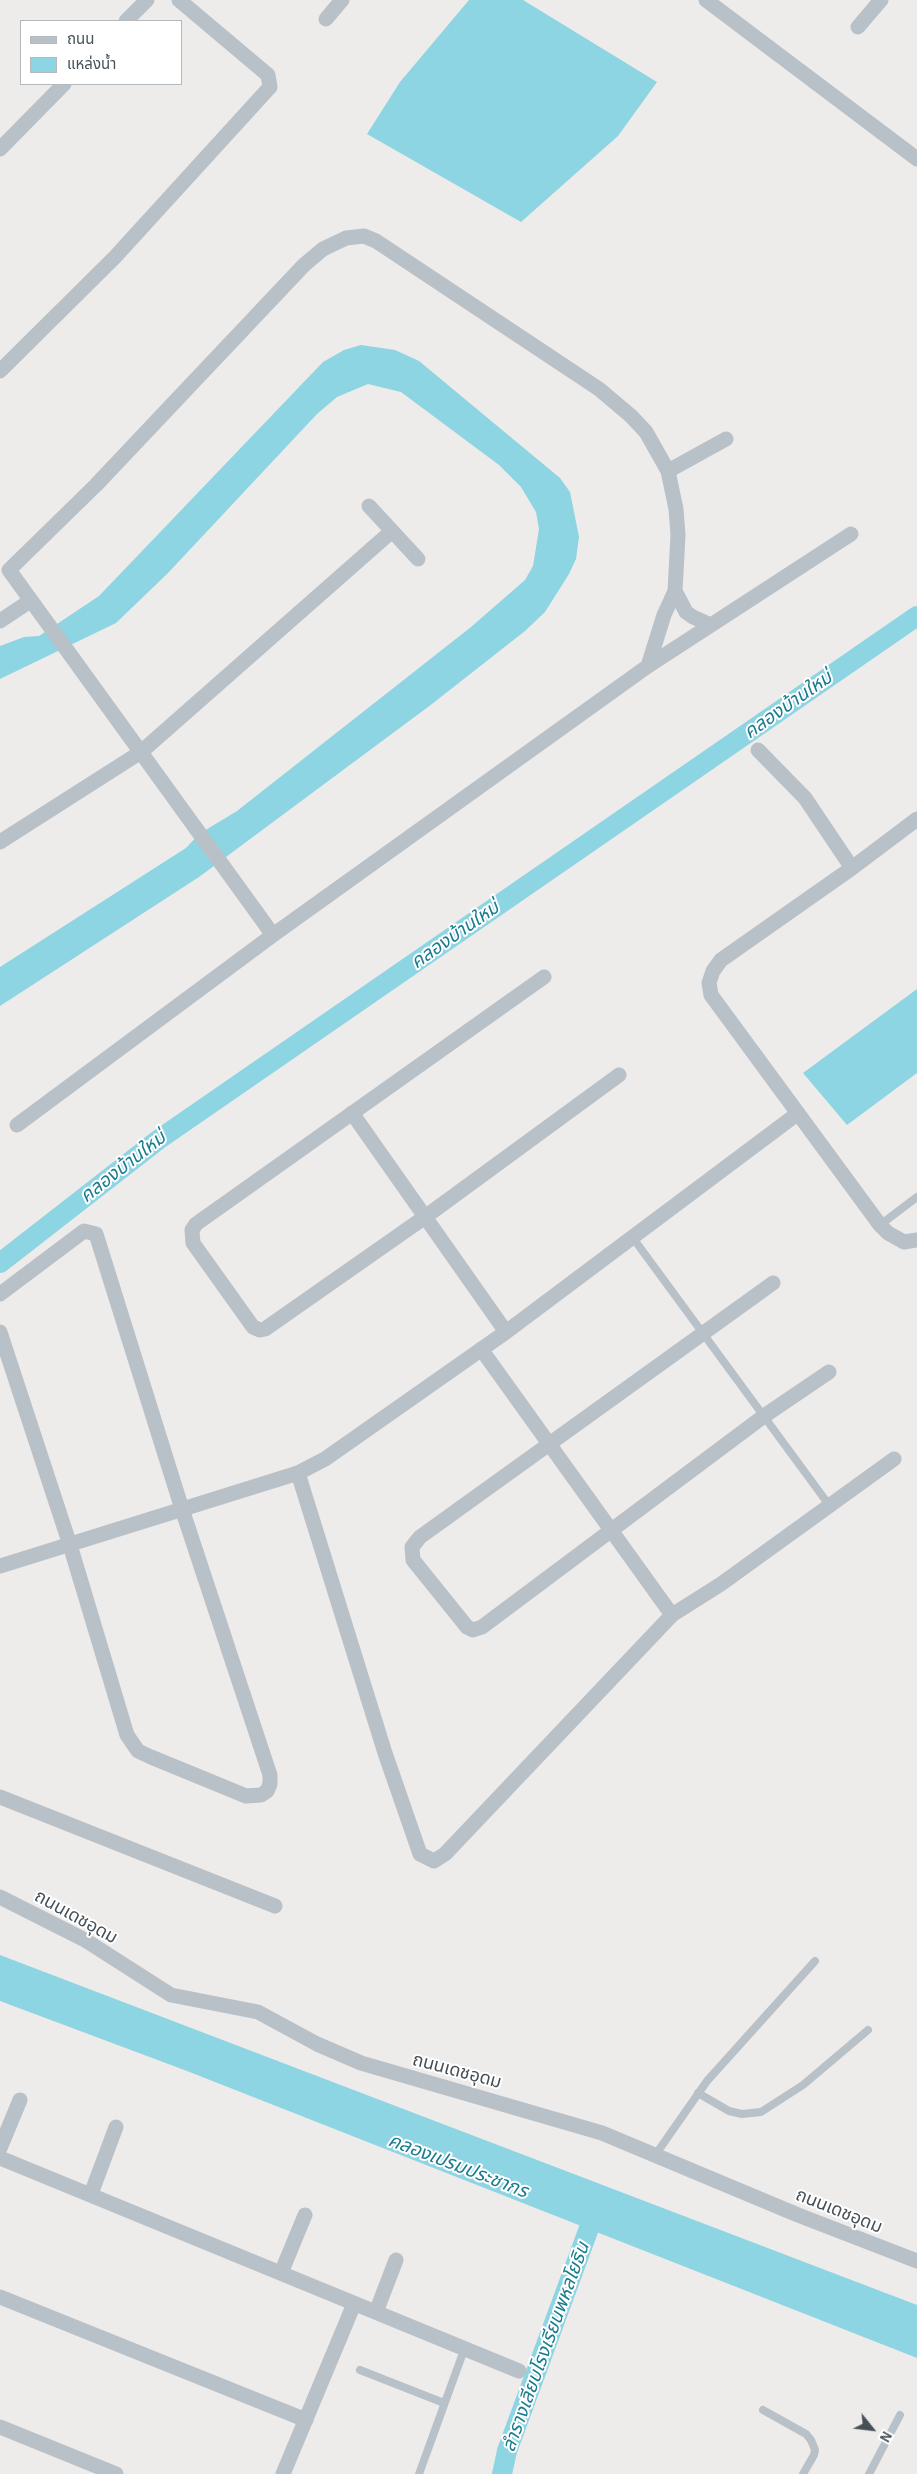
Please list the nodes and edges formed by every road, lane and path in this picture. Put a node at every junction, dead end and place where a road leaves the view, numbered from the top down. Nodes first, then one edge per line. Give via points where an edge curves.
1 (147, 0) edge
2 (180, 0) edge
3 (342, 0) edge
4 (706, 0) edge
5 (881, 0) edge
6 (326, 19) dead end
7 (127, 20) edge
8 (858, 28) dead end
9 (63, 85) edge
10 (0, 149) edge
11 (917, 159) edge
12 (0, 371) edge
13 (726, 439) dead end
14 (668, 471) junction
15 (369, 506) dead end
16 (392, 530) junction
17 (851, 534) dead end
18 (418, 559) dead end
19 (5, 575) edge
20 (675, 591) junction
21 (30, 601) junction
22 (0, 621) edge
23 (711, 625) junction
24 (648, 666) junction
25 (758, 750) dead end
26 (141, 752) junction
27 (917, 819) edge
28 (0, 842) edge
29 (852, 868) junction
30 (273, 935) junction
31 (544, 977) dead end
32 (619, 1075) dead end
33 (352, 1113) junction
34 (797, 1114) junction
35 (17, 1126) dead end
36 (917, 1197) edge
37 (425, 1218) junction
38 (880, 1225) junction
39 (633, 1238) junction
40 (917, 1240) edge
41 (773, 1283) dead end
42 (0, 1294) edge
43 (0, 1332) edge
44 (506, 1332) junction
45 (702, 1332) junction
46 (481, 1349) junction
47 (829, 1372) dead end
48 (764, 1416) junction
49 (549, 1445) junction
50 (894, 1458) dead end
51 (298, 1473) junction
52 (829, 1505) junction
53 (182, 1509) junction
54 (612, 1530) junction
55 (70, 1545) junction
56 (0, 1566) edge
57 (672, 1615) junction
58 (0, 1797) edge
59 (0, 1897) edge
60 (275, 1906) dead end
61 (815, 1961) dead end
62 (868, 2030) dead end
63 (698, 2093) junction
64 (20, 2100) dead end
65 (116, 2127) dead end
66 (0, 2148) edge
67 (656, 2154) junction
68 (0, 2158) edge
69 (91, 2194) junction
70 (305, 2214) dead end
71 (396, 2260) dead end
72 (917, 2262) edge
73 (281, 2273) junction
74 (0, 2297) edge
75 (354, 2304) junction
76 (376, 2312) junction
77 (464, 2350) junction
78 (360, 2370) dead end
79 (519, 2371) dead end
80 (444, 2403) junction
81 (763, 2410) dead end
82 (900, 2415) dead end
83 (306, 2420) junction
84 (0, 2427) edge
85 (116, 2474) edge
86 (283, 2474) edge
87 (419, 2474) edge
88 (803, 2474) edge
89 (870, 2474) edge

1 - 7 street
2 - 12 street via 268,75 270,87 115,256
3 - 6 street
4 - 11 street
5 - 8 street
9 - 10 street
13 - 14 street
14 - 19 street via 646,432 599,388 402,257 364,236 346,238 323,249 304,265 96,485
14 - 20 street via 678,535
15 - 16 street
16 - 18 street
16 - 26 street
17 - 23 street
19 - 21 street
20 - 23 street via 686,612
20 - 24 street
21 - 22 street
21 - 26 street
23 - 24 street
24 - 30 street
25 - 29 street via 805,798
26 - 28 street
26 - 30 street
27 - 29 street
29 - 34 street via 721,960 709,984 711,995
30 - 35 street
31 - 33 street
32 - 37 street
33 - 37 street
33 - 37 street via 196,1224 192,1230 194,1243 253,1326 260,1330 266,1329
34 - 38 street
34 - 39 street
36 - 38 lane
37 - 44 street
38 - 40 street via 904,1242
39 - 44 street
39 - 45 lane
41 - 45 street
42 - 53 street via 84,1231 96,1234
43 - 55 street
44 - 46 street
45 - 48 lane
45 - 49 street
46 - 49 street
46 - 51 street via 355,1440
47 - 48 street
48 - 52 lane
48 - 54 street
49 - 54 street
49 - 54 street via 420,1536 412,1547 413,1560 467,1627 477,1630
50 - 52 street
51 - 53 street
51 - 57 street via 385,1754 420,1854 429,1860 439,1859 445,1854
52 - 57 street via 721,1584
53 - 55 street
53 - 55 street via 270,1775 270,1784 261,1796 246,1796 151,1757 132,1745
54 - 57 street
55 - 56 street
58 - 60 street
59 - 67 street, ถนนเดชอุดม via 85,1940 171,1995 258,2012 346,2058 558,2118
61 - 63 lane
62 - 63 lane via 803,2085 761,2112 742,2114 729,2111
63 - 67 lane
64 - 66 street
65 - 69 street
67 - 72 street, ถนนเดชอุดม via 789,2212
68 - 69 street
69 - 73 street
70 - 73 street
71 - 76 street
73 - 75 street
74 - 83 street
75 - 76 street
75 - 83 street
76 - 77 street
77 - 79 street
77 - 80 lane
78 - 80 lane
80 - 87 lane
81 - 88 lane via 811,2440 814,2455
82 - 89 lane
83 - 86 street
84 - 85 street

